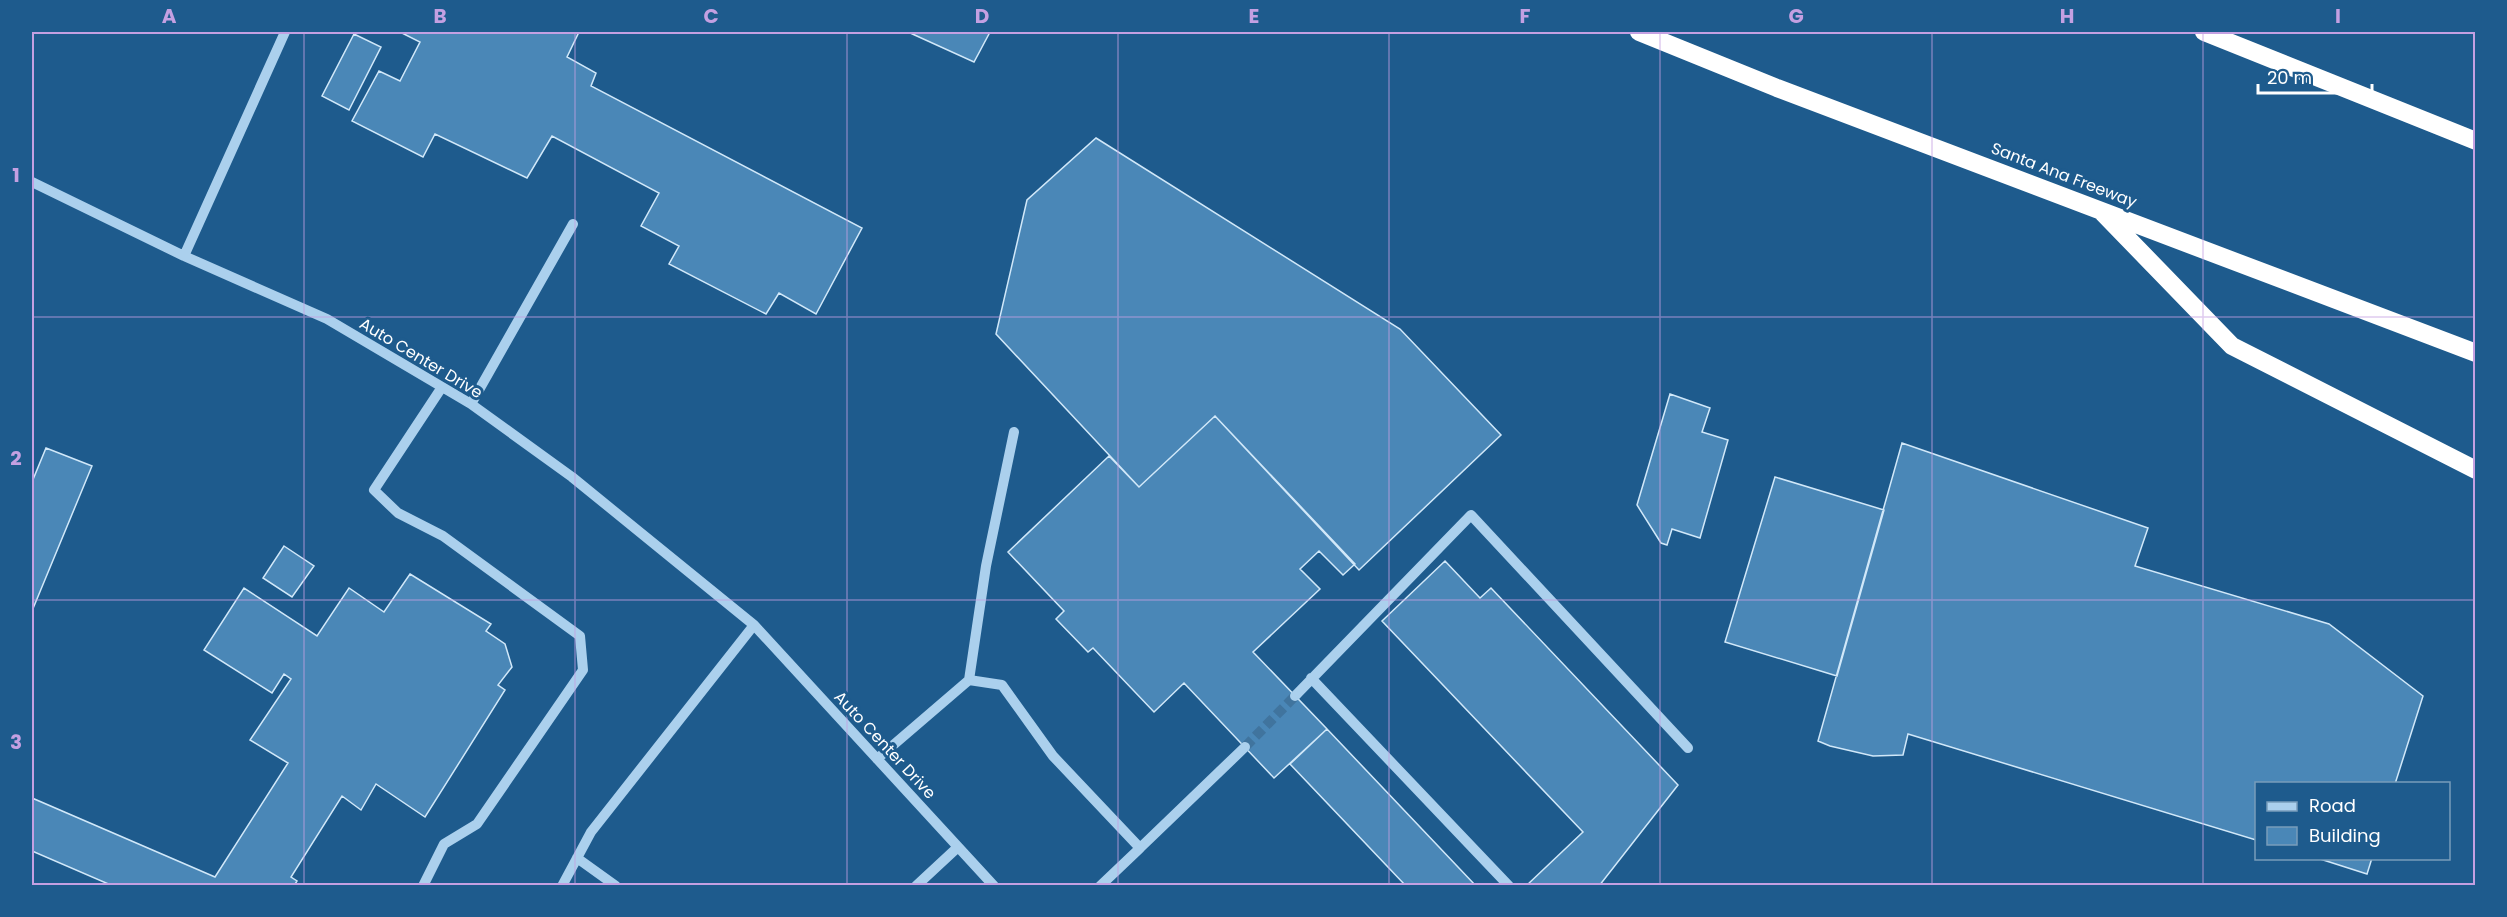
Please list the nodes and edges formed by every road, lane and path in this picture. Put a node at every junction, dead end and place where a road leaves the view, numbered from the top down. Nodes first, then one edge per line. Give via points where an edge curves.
1 (285, 32) edge
2 (1639, 32) edge
3 (2204, 32) edge
4 (2475, 141) edge
5 (32, 182) edge
6 (2100, 209) junction
7 (573, 224) dead end
8 (184, 256) junction
9 (2475, 353) edge
10 (442, 387) junction
11 (471, 405) junction
12 (1014, 432) dead end
13 (2475, 470) edge
14 (754, 626) junction
15 (1311, 678) junction
16 (969, 680) junction
17 (1295, 696) tunnel mouth
18 (1245, 747) tunnel mouth
19 (1688, 748) dead end
20 (877, 759) junction
21 (958, 847) junction
22 (1140, 848) junction
23 (577, 858) junction
24 (423, 885) edge
25 (562, 885) edge
26 (616, 885) edge
27 (916, 885) edge
28 (994, 885) edge
29 (1100, 885) edge
30 (1509, 885) edge

1 - 8 street
2 - 6 highway, Santa Ana Freeway
3 - 4 highway
5 - 8 street, Auto Center Drive
6 - 9 highway, Santa Ana Freeway
6 - 13 highway via 2232,346
7 - 11 street
8 - 10 street, Auto Center Drive via 327,319
10 - 11 street, Auto Center Drive
10 - 24 street via 375,489 398,513 443,536 580,636 583,670 477,824 444,844
11 - 14 street, Auto Center Drive via 572,477
12 - 16 street via 986,566
14 - 20 street, Auto Center Drive
14 - 23 street via 591,832
15 - 17 street
15 - 19 street via 1471,515
15 - 30 street
16 - 20 street
16 - 22 street via 1002,686 1053,756
18 - 22 street
20 - 21 street, Auto Center Drive
21 - 27 street
21 - 28 street, Auto Center Drive
22 - 29 street
23 - 25 street
23 - 26 street

